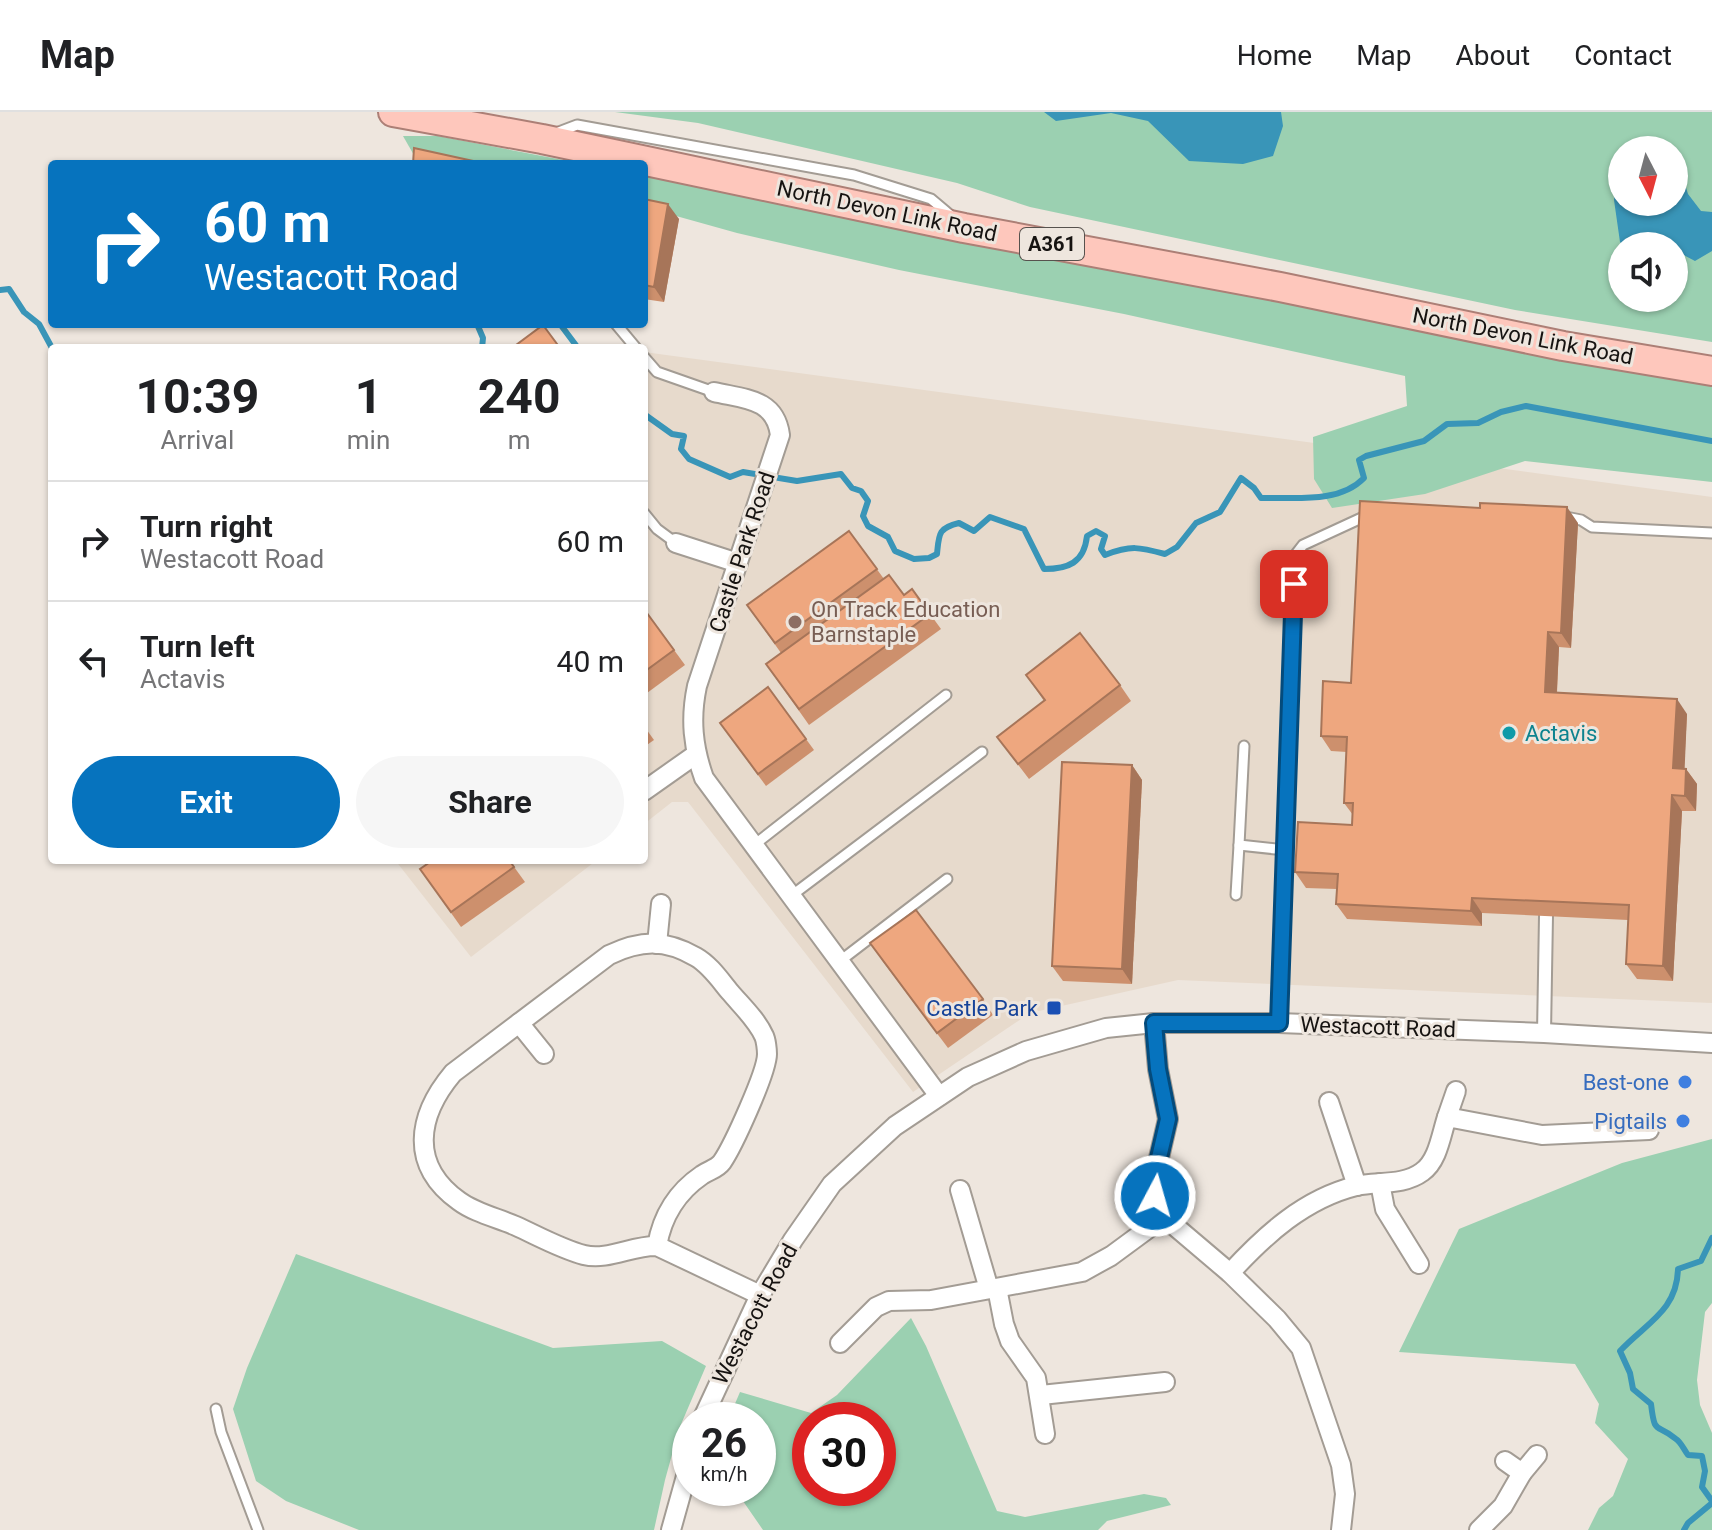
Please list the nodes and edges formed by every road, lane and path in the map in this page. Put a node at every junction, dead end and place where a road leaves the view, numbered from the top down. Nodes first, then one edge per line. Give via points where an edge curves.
1 (393, 112) edge
2 (642, 160) edge
3 (648, 161) edge
4 (619, 328) edge
5 (633, 344) edge
6 (648, 362) edge
7 (1712, 371) edge
8 (714, 392) joint
9 (1380, 509) edge
10 (1555, 515) edge
11 (648, 518) edge
12 (1712, 533) edge
13 (676, 543) joint
14 (738, 563) junction
15 (946, 695) dead end
16 (1244, 746) dead end
17 (982, 752) dead end
18 (695, 755) junction
19 (648, 788) edge
20 (754, 845) junction
21 (1239, 845) junction
22 (1285, 850) junction
23 (947, 879) dead end
24 (1236, 895) dead end
25 (791, 896) junction
26 (661, 904) dead end
27 (1546, 916) edge
28 (657, 944) junction
29 (840, 961) junction
30 (519, 1023) junction
31 (1154, 1023) junction
32 (1279, 1023) junction
33 (1544, 1033) junction
34 (1712, 1043) edge
35 (544, 1054) dead end
36 (1456, 1091) dead end
37 (939, 1096) junction
38 (1329, 1102) dead end
39 (1447, 1117) junction
40 (1649, 1130) dead end
41 (1380, 1183) junction
42 (1357, 1186) junction
43 (960, 1190) dead end
44 (1164, 1217) junction
45 (657, 1246) junction
46 (1419, 1264) dead end
47 (1230, 1273) junction
48 (993, 1289) junction
49 (760, 1295) junction
50 (840, 1343) dead end
51 (1165, 1382) dead end
52 (1041, 1395) junction
53 (710, 1402) edge
54 (216, 1409) dead end
55 (1045, 1434) dead end
56 (1537, 1455) dead end
57 (1505, 1461) dead end
58 (1522, 1473) junction
59 (678, 1506) edge
60 (258, 1530) edge
61 (671, 1530) edge
62 (1341, 1530) edge
63 (1479, 1530) edge

1 - 2 highway, North Devon Link Road / A361
3 - 7 highway, North Devon Link Road / A361 via 964,228
4 - 5 lane
6 - 8 lane via 657,372
8 - 14 street, Castle Park Road via 763,404 779,421 774,456
9 - 22 lane via 1303,545 1296,554
10 - 12 lane via 1592,527
11 - 13 lane
13 - 14 street
14 - 18 street, Castle Park Road via 692,708
15 - 20 lane
16 - 21 lane
17 - 25 lane
18 - 19 street
18 - 20 street, Castle Park Road via 704,778
20 - 25 street, Castle Park Road
21 - 22 lane
21 - 24 lane
22 - 32 lane
23 - 29 lane
25 - 29 street, Castle Park Road
26 - 28 street
27 - 33 street
28 - 30 street via 631,945 609,955
28 - 45 street via 685,950 703,961 764,1036 767,1056 729,1151 719,1166 676,1200
29 - 37 street, Castle Park Road
30 - 35 street
30 - 45 street via 453,1073 436,1093 424,1132 431,1171 461,1203 587,1256
31 - 32 street, Westacott Road
31 - 37 street, Westacott Road via 1106,1028 1026,1051
31 - 44 street via 1168,1119 1155,1175 1155,1196
32 - 33 street, Westacott Road
33 - 34 street, Westacott Road
36 - 39 street
37 - 49 street, Westacott Road via 895,1126 832,1184
38 - 42 street
39 - 40 street via 1542,1135
39 - 41 street via 1433,1160 1423,1172
41 - 42 street
41 - 46 street via 1385,1209
42 - 47 street via 1328,1195 1288,1219
43 - 48 street
44 - 47 street
44 - 48 street via 1082,1272
45 - 49 street
47 - 62 street via 1301,1348 1341,1465
48 - 50 street via 889,1301
48 - 52 street via 1010,1341 1036,1378
49 - 53 street, Westacott Road
51 - 52 street
52 - 55 street
54 - 60 lane
56 - 58 street
57 - 58 street
58 - 63 street via 1503,1506
59 - 61 street

